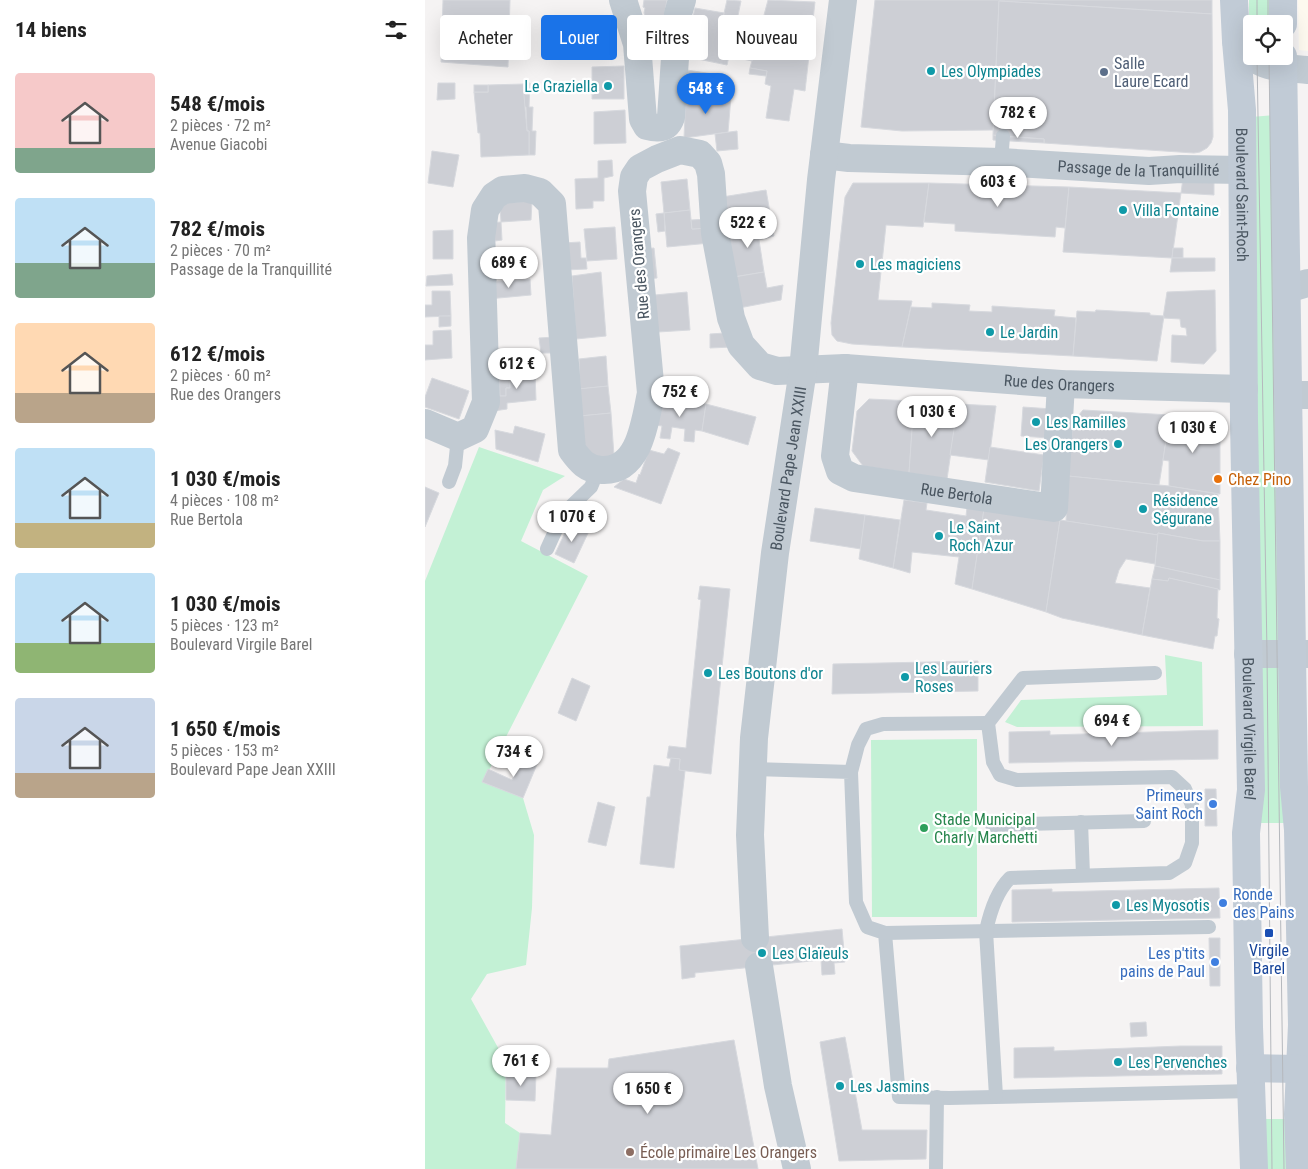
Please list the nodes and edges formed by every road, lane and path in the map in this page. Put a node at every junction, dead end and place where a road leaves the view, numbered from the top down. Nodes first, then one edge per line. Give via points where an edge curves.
1 (623, 0) edge
2 (682, 0) edge
3 (843, 0) edge
4 (1234, 0) edge
5 (1283, 0) edge
6 (1283, 15) edge
7 (1235, 41) junction
8 (1243, 50) edge
9 (1292, 65) edge
10 (824, 156) junction
11 (1243, 170) junction
12 (1297, 286) edge
13 (845, 368) junction
14 (803, 370) junction
15 (1061, 384) junction
16 (1244, 389) junction
17 (1298, 396) edge
18 (425, 422) edge
19 (458, 437) junction
20 (598, 470) junction
21 (449, 482) dead end
22 (547, 549) dead end
23 (1248, 654) junction
24 (1300, 654) edge
25 (1155, 673) dead end
26 (988, 723) junction
27 (751, 769) junction
28 (851, 772) junction
29 (1144, 821) dead end
30 (1081, 822) junction
31 (992, 825) dead end
32 (1083, 875) junction
33 (1209, 927) dead end
34 (986, 931) junction
35 (885, 933) junction
36 (755, 938) dead end
37 (759, 966) dead end
38 (1304, 1069) edge
39 (1251, 1079) junction
40 (996, 1096) junction
41 (937, 1097) junction
42 (797, 1169) edge
43 (936, 1169) edge
44 (1254, 1169) edge
45 (1300, 1169) edge

1 - 2 street via 637,44 643,118 647,126 663,128 671,116 678,14
3 - 10 street, Boulevard Pape Jean XXIII
4 - 7 main road, Boulevard Saint-Roch
5 - 6 main road
7 - 8 street
7 - 11 main road, Boulevard Saint-Roch via 1242,110
9 - 12 main road
10 - 11 street, Passage de la Tranquillité via 849,158 1002,149 1149,171
10 - 14 street, Boulevard Pape Jean XXIII
11 - 16 main road, Boulevard Saint-Roch
12 - 17 main road
13 - 14 street, Rue des Orangers
13 - 15 street, Rue des Orangers
13 - 15 street, Rue Bertola via 835,456 840,471 854,478 1054,508
14 - 20 street, Rue des Orangers via 777,372 760,366 741,345 731,318 715,233 708,163 700,154 680,150 657,159 641,168 634,177 632,191 651,393 635,453 612,471
14 - 27 street, Boulevard Pape Jean XXIII via 775,553
15 - 16 street, Rue des Orangers
16 - 23 main road, Boulevard Virgile Barel
17 - 24 main road
18 - 19 street
19 - 20 street via 475,429 486,402 481,238 485,210 494,196 503,190 525,188 540,192 552,204 572,450 583,464
19 - 21 lane via 455,466
20 - 22 lane via 591,487 563,514
23 - 24 street
23 - 39 main road, Boulevard Virgile Barel via 1251,790 1245,834
24 - 38 main road via 1293,787 1299,840
25 - 26 lane via 1023,678
26 - 28 lane via 883,724 866,729
26 - 32 lane via 993,762 1000,775 1017,780 1171,777 1185,789 1192,804 1192,844 1185,863 1169,873
27 - 28 lane
27 - 36 street, Boulevard Pape Jean XXIII via 750,834
28 - 35 lane via 856,902 867,927
29 - 30 lane
30 - 31 lane
30 - 32 lane
32 - 34 lane via 1010,878 1002,886 989,914
33 - 34 lane
34 - 35 lane
34 - 40 lane
35 - 41 lane via 899,1097
37 - 42 street via 778,1086
38 - 39 main road
38 - 45 main road via 1298,1114
39 - 40 lane
39 - 44 main road, Boulevard Virgile Barel
40 - 41 lane
41 - 43 lane

